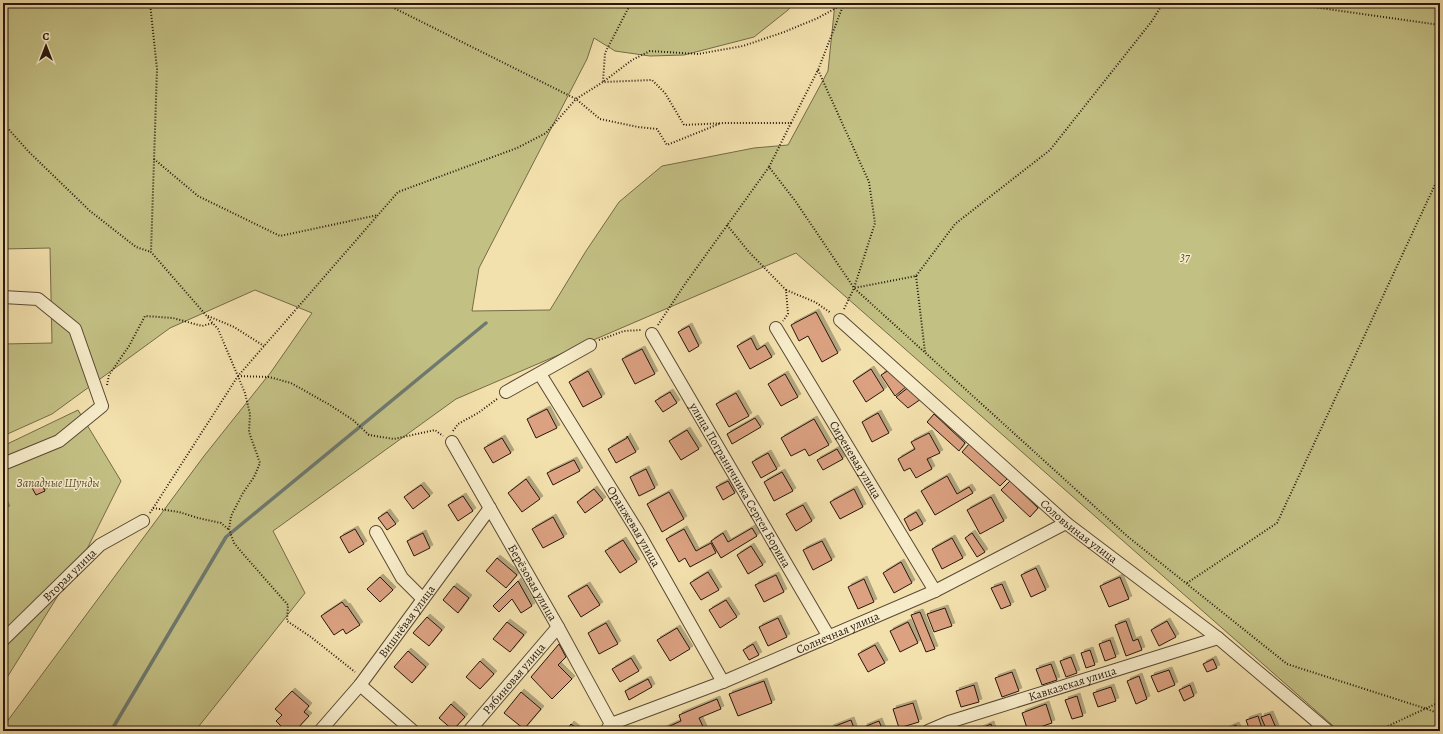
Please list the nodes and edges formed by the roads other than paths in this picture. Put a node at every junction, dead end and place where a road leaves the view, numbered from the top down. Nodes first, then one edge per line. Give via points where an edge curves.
1 (3, 297) edge
2 (840, 320) road end
3 (776, 328) road end
4 (652, 334) road end
5 (590, 345) road end
6 (540, 374) junction
7 (506, 392) road end
8 (452, 442) road end
9 (3, 464) edge
10 (490, 508) junction
11 (143, 521) road end
12 (1066, 523) junction
13 (376, 532) dead end
14 (935, 591) junction
15 (423, 599) junction
16 (558, 627) junction
17 (829, 637) junction
18 (1218, 638) junction
19 (3, 640) edge
20 (362, 682) junction
21 (723, 682) junction
22 (950, 726) edge
23 (608, 727) edge
24 (1323, 730) edge
25 (320, 731) edge
26 (413, 731) edge
27 (468, 731) edge
28 (928, 731) edge

1 - 9 street via 38,299 75,329 102,406 59,441
2 - 12 street, Соловьиная улица
3 - 14 street, Сиреневая улица
4 - 17 street, улица Пограничника Сергея Борина
5 - 6 street
6 - 7 street
6 - 21 street, Оранжевая улица via 638,532
8 - 10 street, Берёзовая улица
10 - 15 street, Вишнёвая улица
10 - 16 street, Берёзовая улица
11 - 19 street, Вторая улица via 100,545
12 - 14 street, Солнечная улица
12 - 18 street, Соловьиная улица
13 - 15 street via 402,578
14 - 17 street, Солнечная улица
15 - 20 street, Вишнёвая улица
16 - 23 street, Берёзовая улица
16 - 27 street, Рябиновая улица
17 - 21 street, Солнечная улица
18 - 22 street, Кавказская улица
18 - 24 street, Соловьиная улица
20 - 25 street, Вишнёвая улица
20 - 26 street
21 - 23 street, Солнечная улица
22 - 28 street, Кавказская улица

